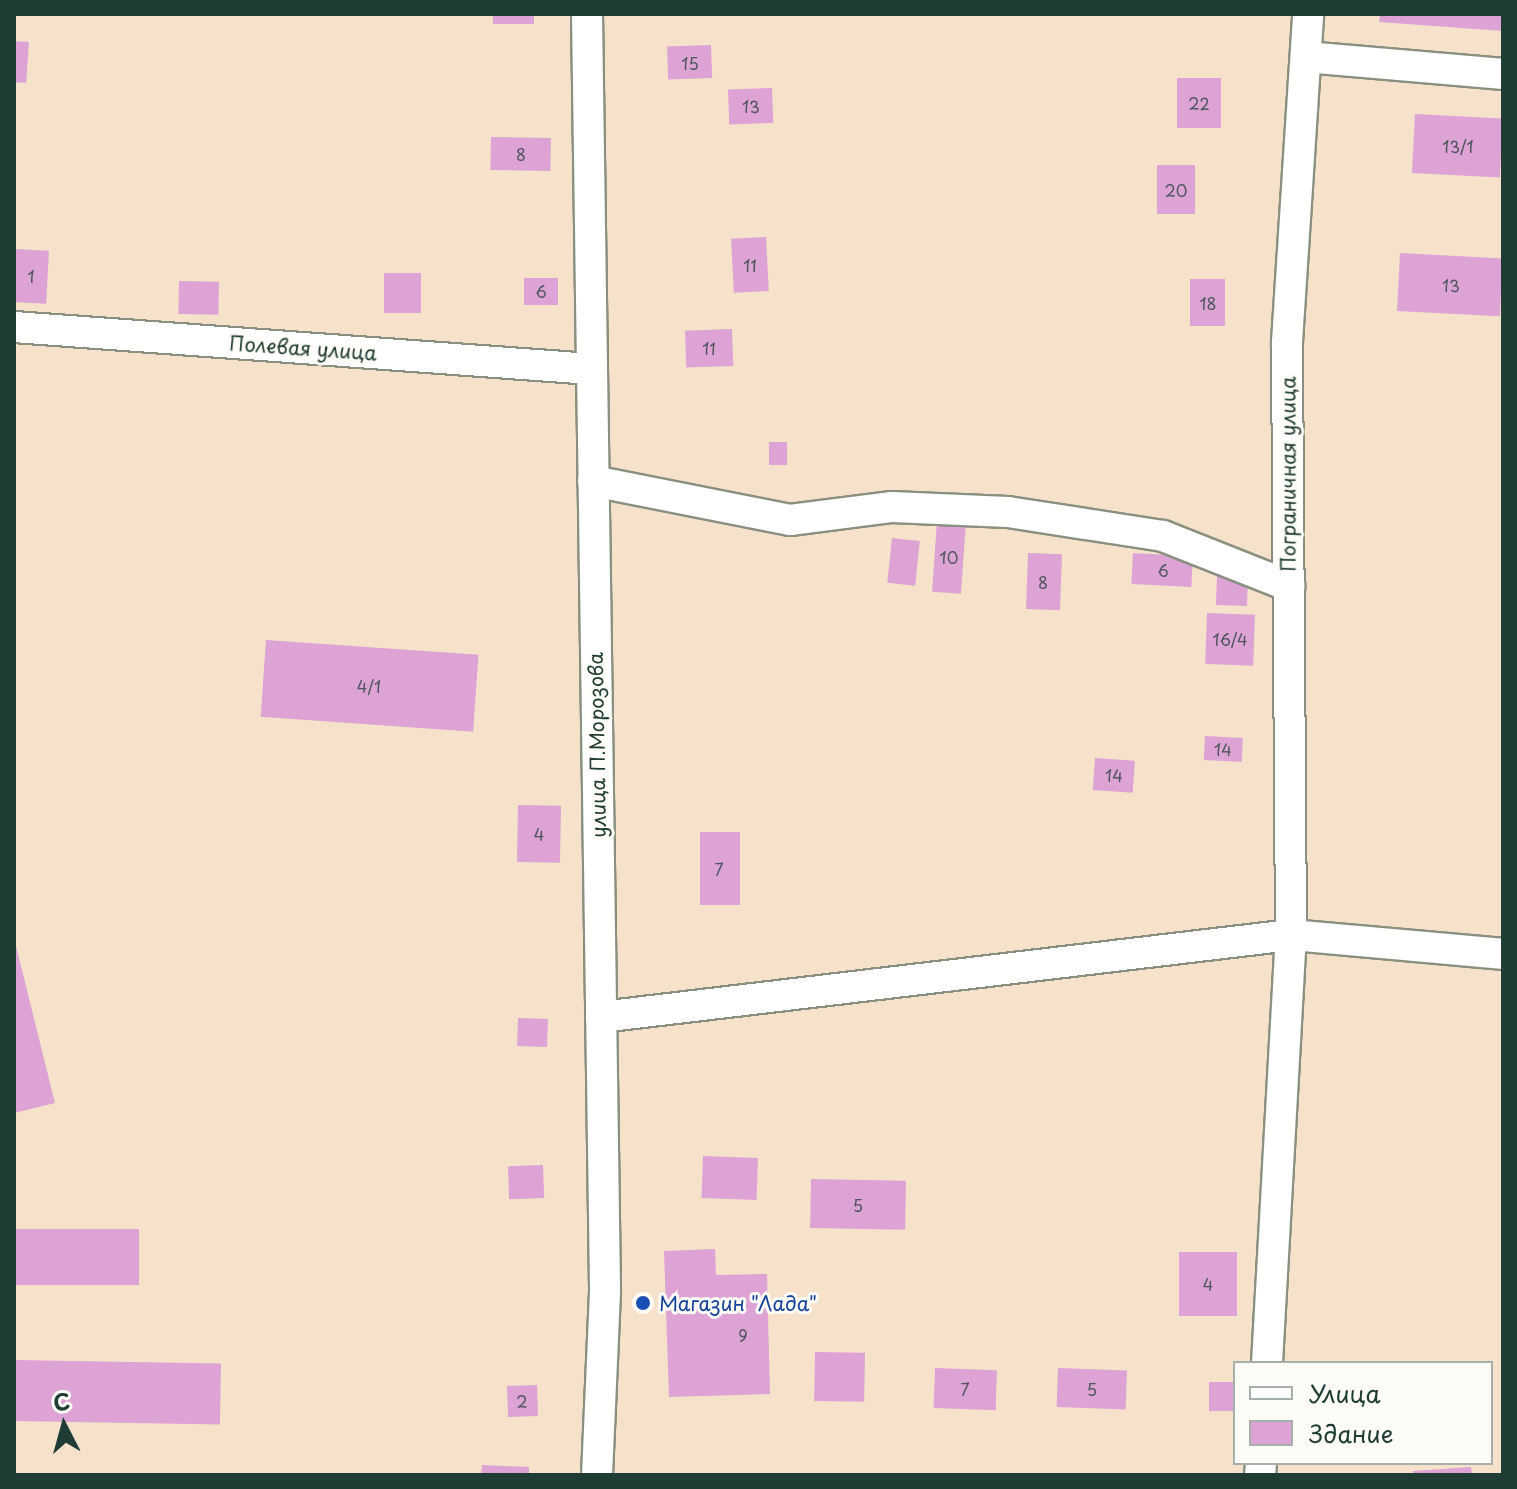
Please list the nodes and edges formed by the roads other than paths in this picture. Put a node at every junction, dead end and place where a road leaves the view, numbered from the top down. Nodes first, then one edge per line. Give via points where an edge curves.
1 (587, 14) edge
2 (1308, 14) edge
3 (1306, 57) junction
4 (1503, 74) edge
5 (14, 327) edge
6 (591, 369) junction
7 (593, 481) junction
8 (1289, 586) junction
9 (1291, 935) junction
10 (1503, 954) edge
11 (601, 1017) junction
12 (1267, 1361) edge
13 (597, 1475) edge

1 - 6 street, улица П.Морозова
2 - 3 street, Пограничная улица
3 - 4 street
3 - 8 street, Пограничная улица via 1287,342
5 - 6 street, Полевая улица
6 - 7 street, улица П.Морозова
7 - 8 street via 790,520 892,507 1055,519 1163,536
7 - 11 street, улица П.Морозова
8 - 9 street, Пограничная улица
9 - 10 street
9 - 11 street
9 - 12 street, Пограничная улица
11 - 13 street, улица П.Морозова via 605,1292

